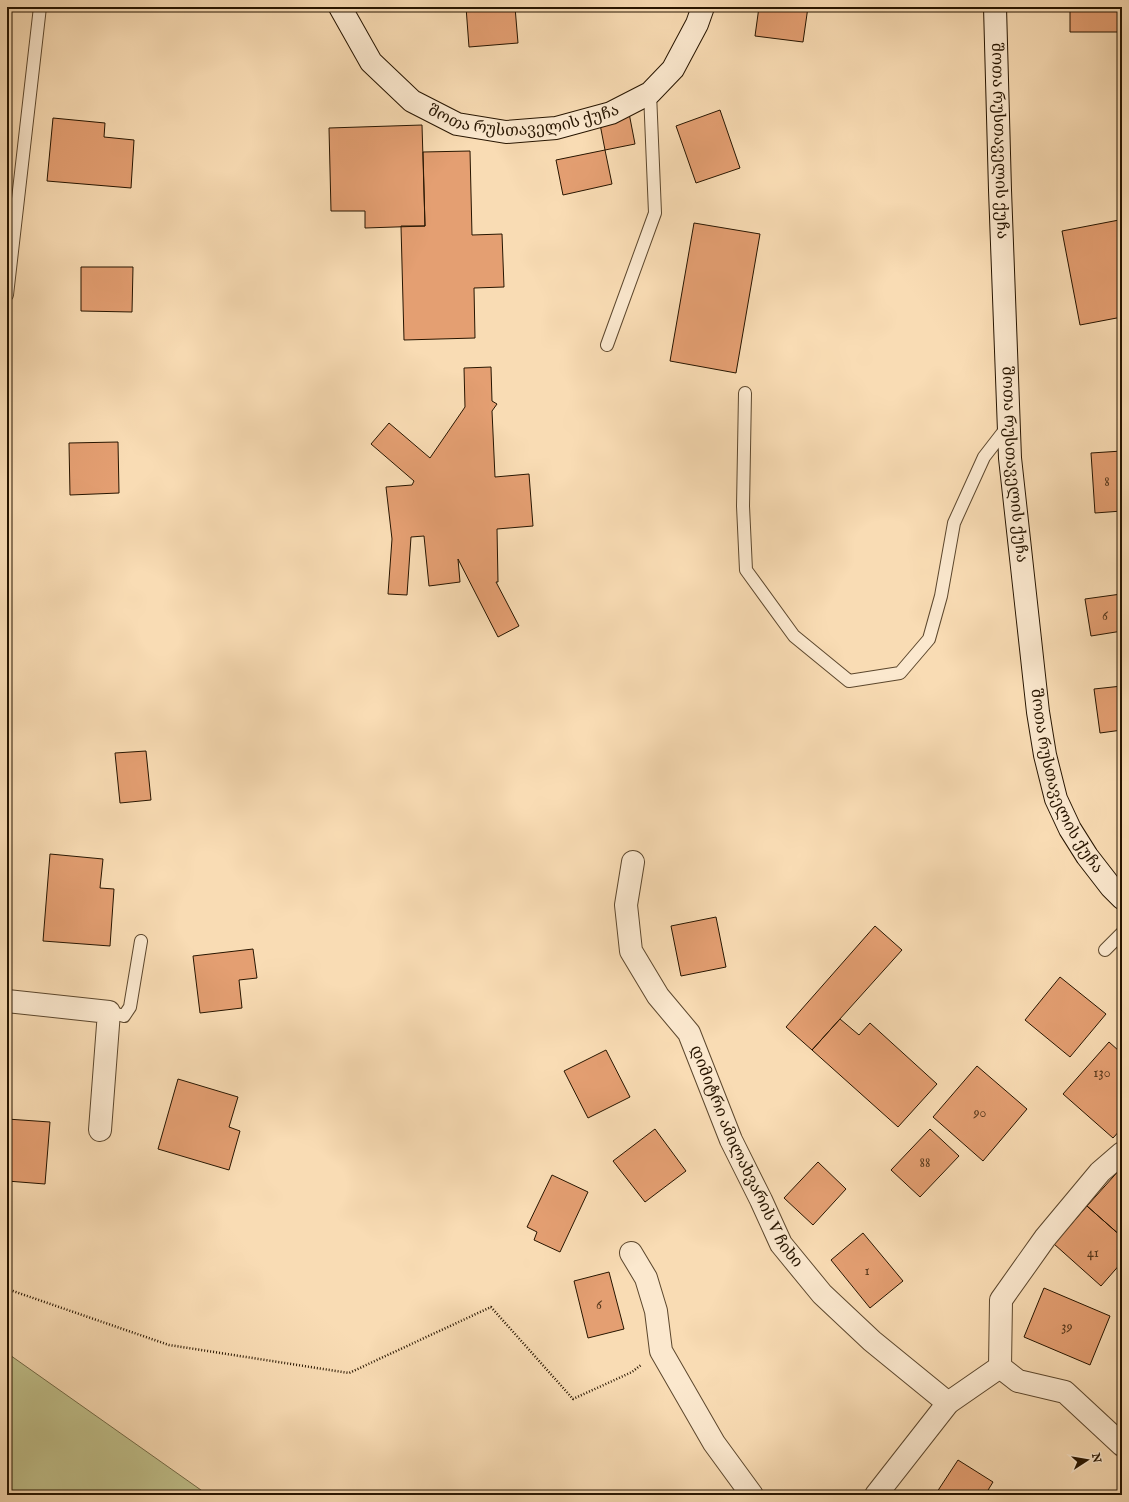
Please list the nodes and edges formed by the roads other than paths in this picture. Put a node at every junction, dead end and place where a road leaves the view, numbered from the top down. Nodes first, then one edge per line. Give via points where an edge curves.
1 (40, 7) edge
2 (340, 7) edge
3 (703, 7) edge
4 (995, 7) edge
5 (650, 93) junction
6 (7, 295) edge
7 (607, 345) dead end
8 (746, 393) dead end
9 (1009, 425) junction
10 (633, 862) dead end
11 (1122, 898) edge
12 (1122, 933) edge
13 (141, 941) dead end
14 (1105, 950) dead end
15 (7, 1001) edge
16 (109, 1012) junction
17 (100, 1130) dead end
18 (1122, 1153) edge
19 (631, 1253) dead end
20 (1000, 1367) junction
21 (948, 1404) junction
22 (1122, 1445) edge
23 (752, 1495) edge
24 (876, 1495) edge

1 - 6 lane
2 - 5 street, შოთა რუსთაველის ქუჩა via 371,62 412,100 457,124 506,132 556,128 611,113
3 - 5 street, შოთა რუსთაველის ქუჩა via 697,24 673,69
4 - 9 street, შოთა რუსთაველის ქუჩა
5 - 7 lane via 655,213
8 - 9 lane via 743,506 746,570 794,636 849,681 900,672 930,639 941,596 954,523 984,457
9 - 11 street, შოთა რუსთაველის ქუჩა via 1010,458 1045,755 1056,799 1070,828 1087,856
10 - 21 street, დიმიტრი ამილახვარის V ჩიხი via 626,905 631,951 658,996 689,1033 731,1140 781,1244 822,1294 872,1341
12 - 14 lane
13 - 16 lane via 130,1007 124,1016
15 - 16 street
16 - 17 street
18 - 20 street via 1100,1172 1045,1238 1001,1300
19 - 23 street via 646,1278 656,1311 660,1351 714,1443
20 - 21 street
20 - 22 street via 1018,1381 1065,1392
21 - 24 street

